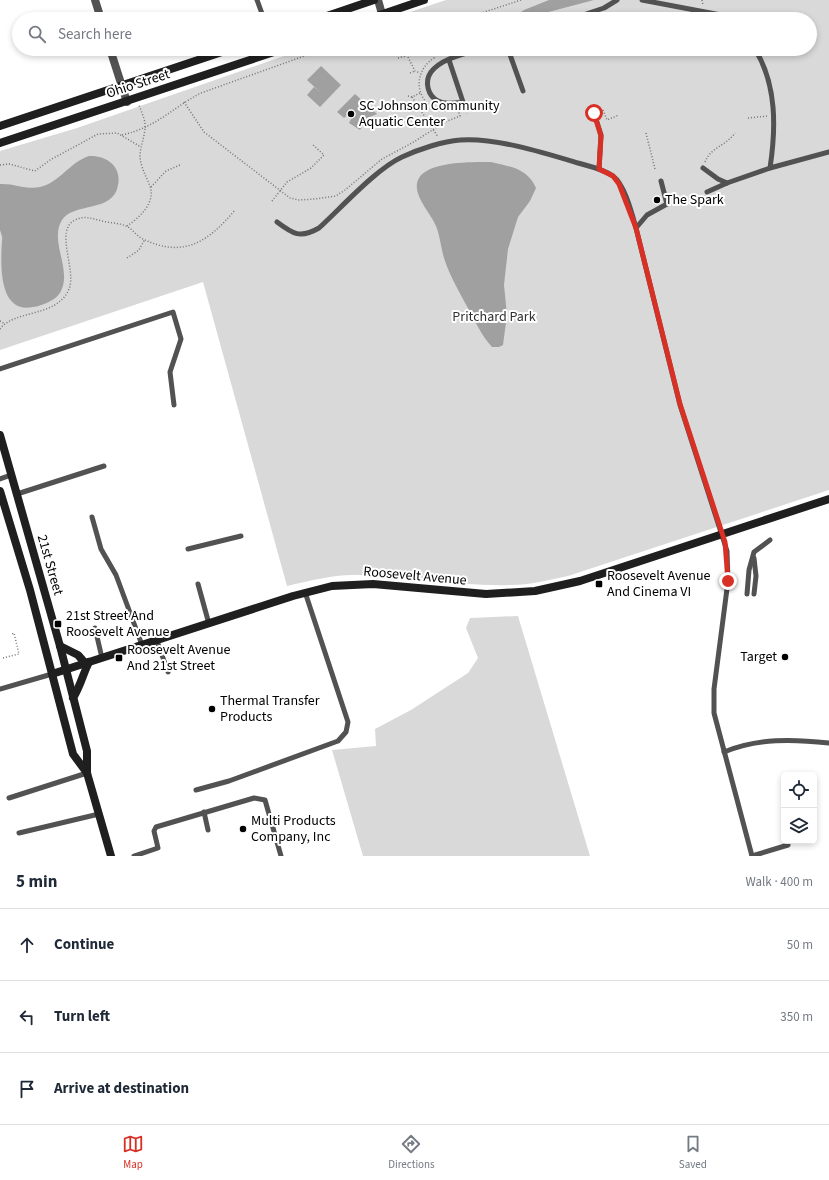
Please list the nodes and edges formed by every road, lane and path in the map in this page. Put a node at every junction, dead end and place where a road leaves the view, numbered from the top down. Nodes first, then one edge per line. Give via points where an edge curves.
1 (94, 0) edge
2 (257, 0) edge
3 (374, 0) edge
4 (378, 0) edge
5 (424, 0) edge
6 (521, 0) edge
7 (617, 0) edge
8 (642, 0) edge
9 (98, 12) edge
10 (261, 12) edge
11 (339, 12) edge
12 (381, 12) edge
13 (388, 12) edge
14 (484, 12) edge
15 (592, 12) edge
16 (705, 12) edge
17 (112, 56) edge
18 (210, 56) edge
19 (262, 56) edge
20 (304, 56) edge
21 (406, 56) joint
22 (433, 56) edge
23 (461, 56) edge
24 (510, 56) edge
25 (758, 56) edge
26 (398, 58) dead end
27 (449, 60) junction
28 (415, 71) junction
29 (410, 73) dead end
30 (420, 73) junction
31 (122, 86) junction
32 (522, 91) dead end
33 (420, 93) junction
34 (408, 96) dead end
35 (412, 97) junction
36 (127, 102) junction
37 (184, 102) junction
38 (426, 102) junction
39 (139, 106) dead end
40 (420, 107) junction
41 (603, 110) dead end
42 (594, 113) dead end
43 (619, 115) dead end
44 (773, 115) junction
45 (748, 118) dead end
46 (0, 126) edge
47 (144, 128) junction
48 (434, 130) junction
49 (646, 133) dead end
50 (735, 133) dead end
51 (122, 135) junction
52 (0, 143) edge
53 (312, 144) dead end
54 (441, 144) junction
55 (141, 147) junction
56 (829, 152) edge
57 (180, 164) dead end
58 (0, 165) edge
59 (703, 168) joint
60 (770, 168) junction
61 (599, 169) junction
62 (655, 170) dead end
63 (661, 181) dead end
64 (727, 183) junction
65 (151, 187) junction
66 (280, 190) junction
67 (707, 192) dead end
68 (272, 201) dead end
69 (235, 210) dead end
70 (277, 222) dead end
71 (127, 226) junction
72 (636, 228) junction
73 (145, 240) junction
74 (127, 258) dead end
75 (0, 321) edge
76 (5, 324) junction
77 (0, 328) edge
78 (0, 369) edge
79 (174, 405) dead end
80 (0, 435) edge
81 (104, 466) dead end
82 (11, 475) junction
83 (0, 479) edge
84 (0, 491) edge
85 (16, 494) junction
86 (829, 499) edge
87 (92, 517) dead end
88 (722, 534) junction
89 (241, 536) dead end
90 (770, 540) dead end
91 (188, 549) dead end
92 (754, 552) junction
93 (198, 584) dead end
94 (305, 592) junction
95 (747, 594) dead end
96 (754, 594) dead end
97 (210, 624) junction
98 (95, 628) dead end
99 (12, 634) dead end
100 (157, 641) junction
101 (142, 645) junction
102 (60, 646) junction
103 (3, 658) dead end
104 (102, 658) junction
105 (87, 663) junction
106 (66, 670) junction
107 (168, 672) dead end
108 (52, 674) junction
109 (0, 689) edge
110 (72, 698) junction
111 (829, 743) edge
112 (724, 752) junction
113 (87, 773) junction
114 (196, 790) dead end
115 (8, 798) dead end
116 (204, 812) junction
117 (99, 814) junction
118 (208, 830) dead end
119 (18, 833) dead end
120 (788, 845) dead end
121 (111, 856) edge
122 (134, 856) edge
123 (281, 856) edge
124 (752, 856) edge

1 - 9 street
2 - 10 lane
3 - 11 street
4 - 12 street
5 - 13 street
6 - 14 path
7 - 15 lane
8 - 16 lane
17 - 31 street
18 - 31 street, Ohio Street
19 - 36 street, Ohio Street
20 - 37 path via 201,93
21 - 26 path
21 - 28 path
22 - 30 path
23 - 27 lane
24 - 32 lane
25 - 44 lane via 773,100
27 - 27 lane via 431,72 428,79 429,90 438,102 463,102
28 - 29 path
28 - 30 path
30 - 33 path
31 - 36 street
31 - 46 street, Ohio Street
33 - 35 path
33 - 38 path
34 - 35 path
35 - 40 path
36 - 52 street, Ohio Street
37 - 47 path via 158,122
37 - 66 path via 204,132
38 - 40 path
38 - 48 path via 440,111 458,110 460,116
39 - 47 path
40 - 48 path
41 - 43 path via 607,120
42 - 61 lane via 601,136
44 - 45 path
44 - 60 lane
47 - 51 path
47 - 55 path
48 - 54 path
48 - 66 path via 382,159 336,196 299,200 290,198
49 - 62 path
50 - 59 path via 729,141 707,155
51 - 55 path
51 - 58 path via 110,132 98,134 35,170 9,164
53 - 66 path via 324,155 311,168 287,182
54 - 61 lane via 473,140 502,144 534,150
54 - 70 lane via 402,157 384,168 311,233 292,233
55 - 65 path via 141,164
56 - 60 lane
57 - 65 path via 166,171
59 - 64 lane
60 - 64 lane
61 - 72 lane via 613,176 619,184
63 - 72 lane via 668,204 646,215
64 - 67 lane
65 - 71 path via 146,208
66 - 68 path
69 - 73 path via 216,231 198,243 178,247
71 - 73 path via 134,234
71 - 76 path via 91,218 82,218 71,223 66,236 71,276 65,296 46,309
72 - 88 lane via 680,404
73 - 74 path via 142,247
75 - 76 path
76 - 77 path
78 - 79 lane via 173,312 181,339 170,372
80 - 82 street, 21st Street
81 - 85 lane
82 - 83 lane
82 - 85 street, 21st Street
84 - 108 street, 21st Street
85 - 102 street, 21st Street
86 - 88 street, Roosevelt Avenue
87 - 101 lane via 101,549 116,575
88 - 94 street, Roosevelt Avenue via 580,581 535,591 486,594 374,584 332,586
88 - 112 lane via 727,551 728,581 713,702
89 - 91 lane
90 - 92 lane
92 - 95 lane
92 - 96 lane
93 - 97 lane
94 - 97 street, Roosevelt Avenue
94 - 114 lane via 348,722 346,732 338,741 319,749
97 - 100 street, Roosevelt Avenue
98 - 104 lane
99 - 103 path via 14,633 20,654
100 - 101 street, Roosevelt Avenue
100 - 107 lane
101 - 104 street, Roosevelt Avenue
102 - 105 street
102 - 106 street, 21st Street
104 - 105 street, Roosevelt Avenue
105 - 106 street, Roosevelt Avenue
105 - 110 street via 79,689
106 - 108 street, Roosevelt Avenue
106 - 110 street, 21st Street
108 - 109 lane, Roosevelt Avenue
108 - 113 street, 21st Street via 73,754
110 - 113 street, 21st Street via 87,751
111 - 112 lane via 768,740
112 - 124 lane
113 - 115 lane
113 - 117 street, 21st Street
116 - 118 lane
116 - 122 lane via 156,827 154,831 158,848
116 - 123 lane via 254,798 265,800
117 - 119 lane
117 - 121 street, 21st Street
120 - 124 lane

